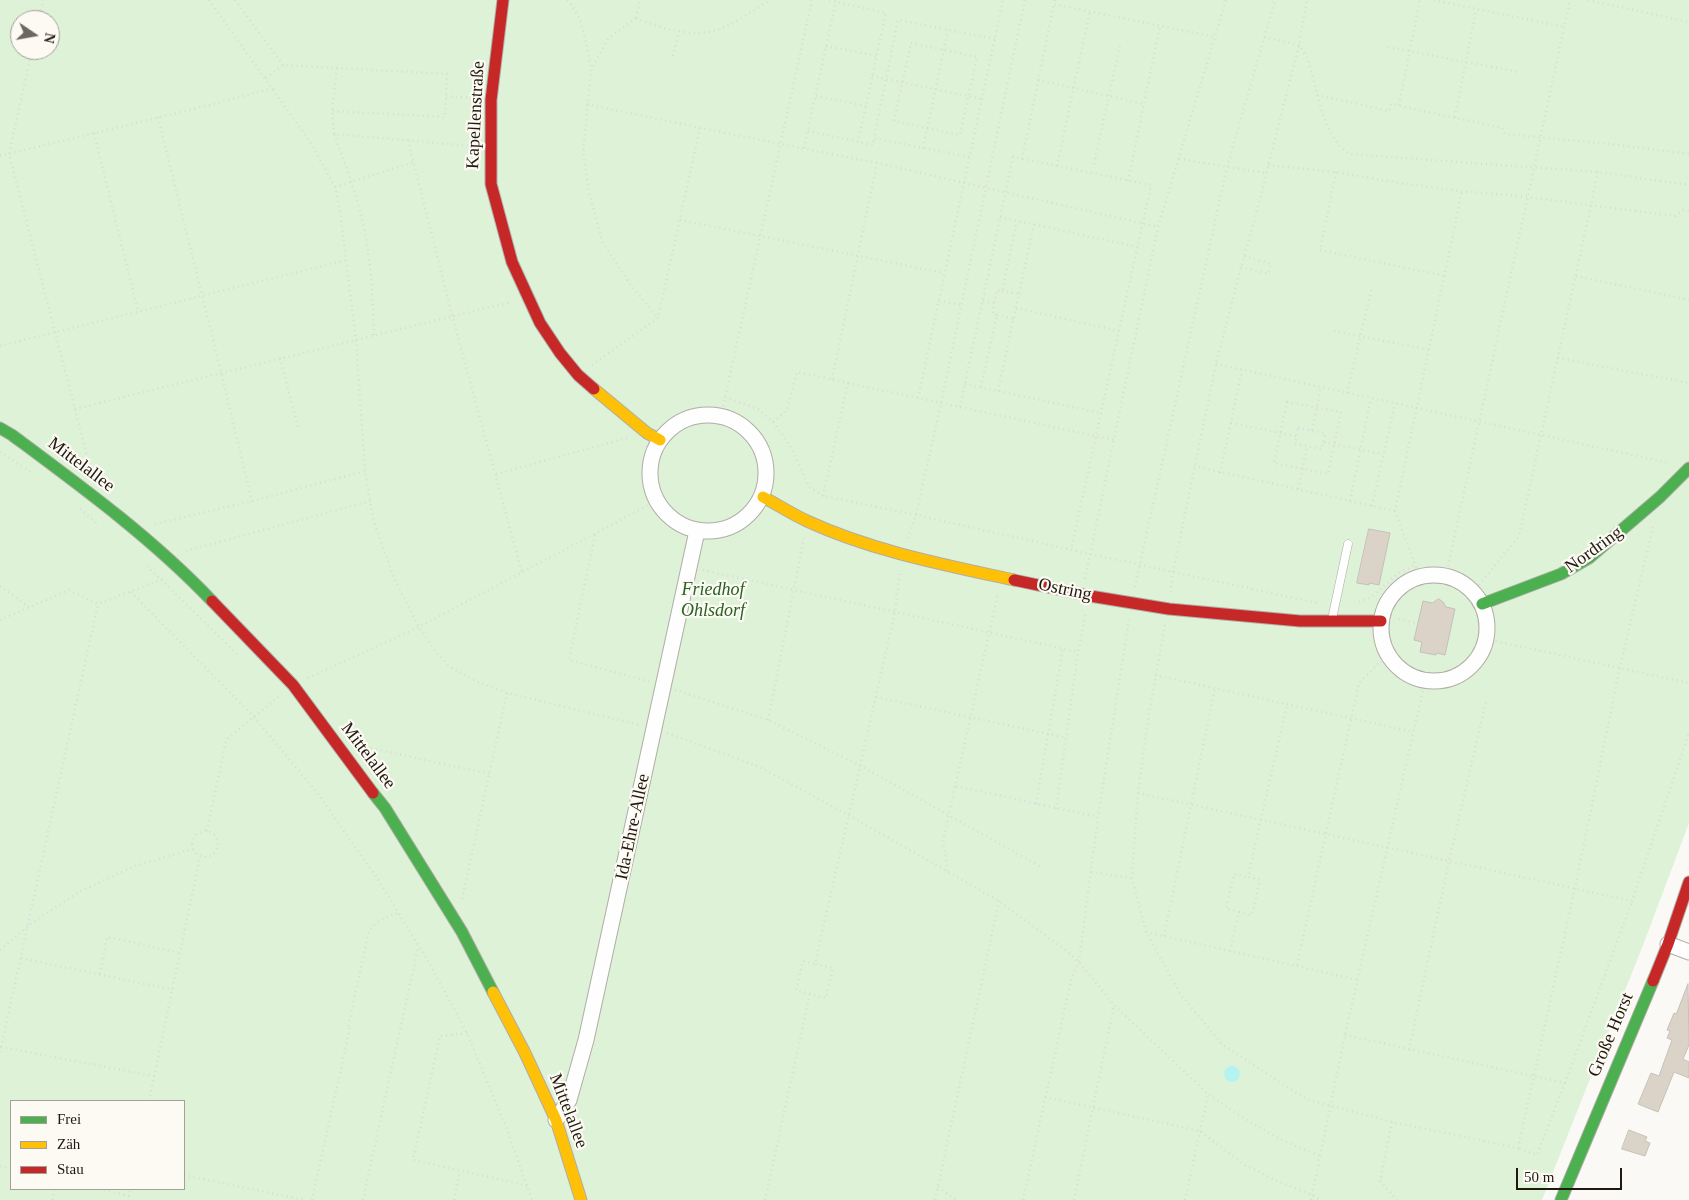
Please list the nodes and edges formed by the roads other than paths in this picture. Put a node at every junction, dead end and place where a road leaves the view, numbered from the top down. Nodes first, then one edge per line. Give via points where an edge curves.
1 (503, 0) edge
2 (0, 428) edge
3 (654, 436) junction
4 (1689, 468) edge
5 (763, 497) junction
6 (697, 531) junction
7 (1348, 544) dead end
8 (1478, 598) junction
9 (1331, 621) junction
10 (1381, 621) junction
11 (1689, 882) edge
12 (1668, 944) junction
13 (1689, 952) edge
14 (556, 1120) junction
15 (581, 1200) edge
16 (1562, 1200) edge

1 - 3 street, Kapellenstraße via 491,100 490,148 492,184 512,262 528,298 560,353 578,375
2 - 14 street, Mittelallee via 90,492 166,556 293,685 385,808 457,924 526,1053
3 - 5 street via 687,418 705,414 742,424 756,438 765,456 767,477
3 - 6 street via 650,470 656,501 667,515
4 - 8 street, Nordring via 1589,558 1561,574
5 - 6 street via 752,513 736,526 717,532
5 - 9 street, Ostring via 808,521 860,541 1002,577 1169,609
6 - 14 street, Ida-Ehre-Allee via 586,1040 568,1100
7 - 9 lane
8 - 10 street via 1463,583 1417,571 1396,591
8 - 10 street via 1487,621 1482,651 1466,671 1448,680 1425,681 1403,672 1388,654 1382,638
9 - 10 street, Ostring
11 - 12 street, Große Horst
12 - 13 street
12 - 16 street, Große Horst
14 - 15 street, Mittelallee

